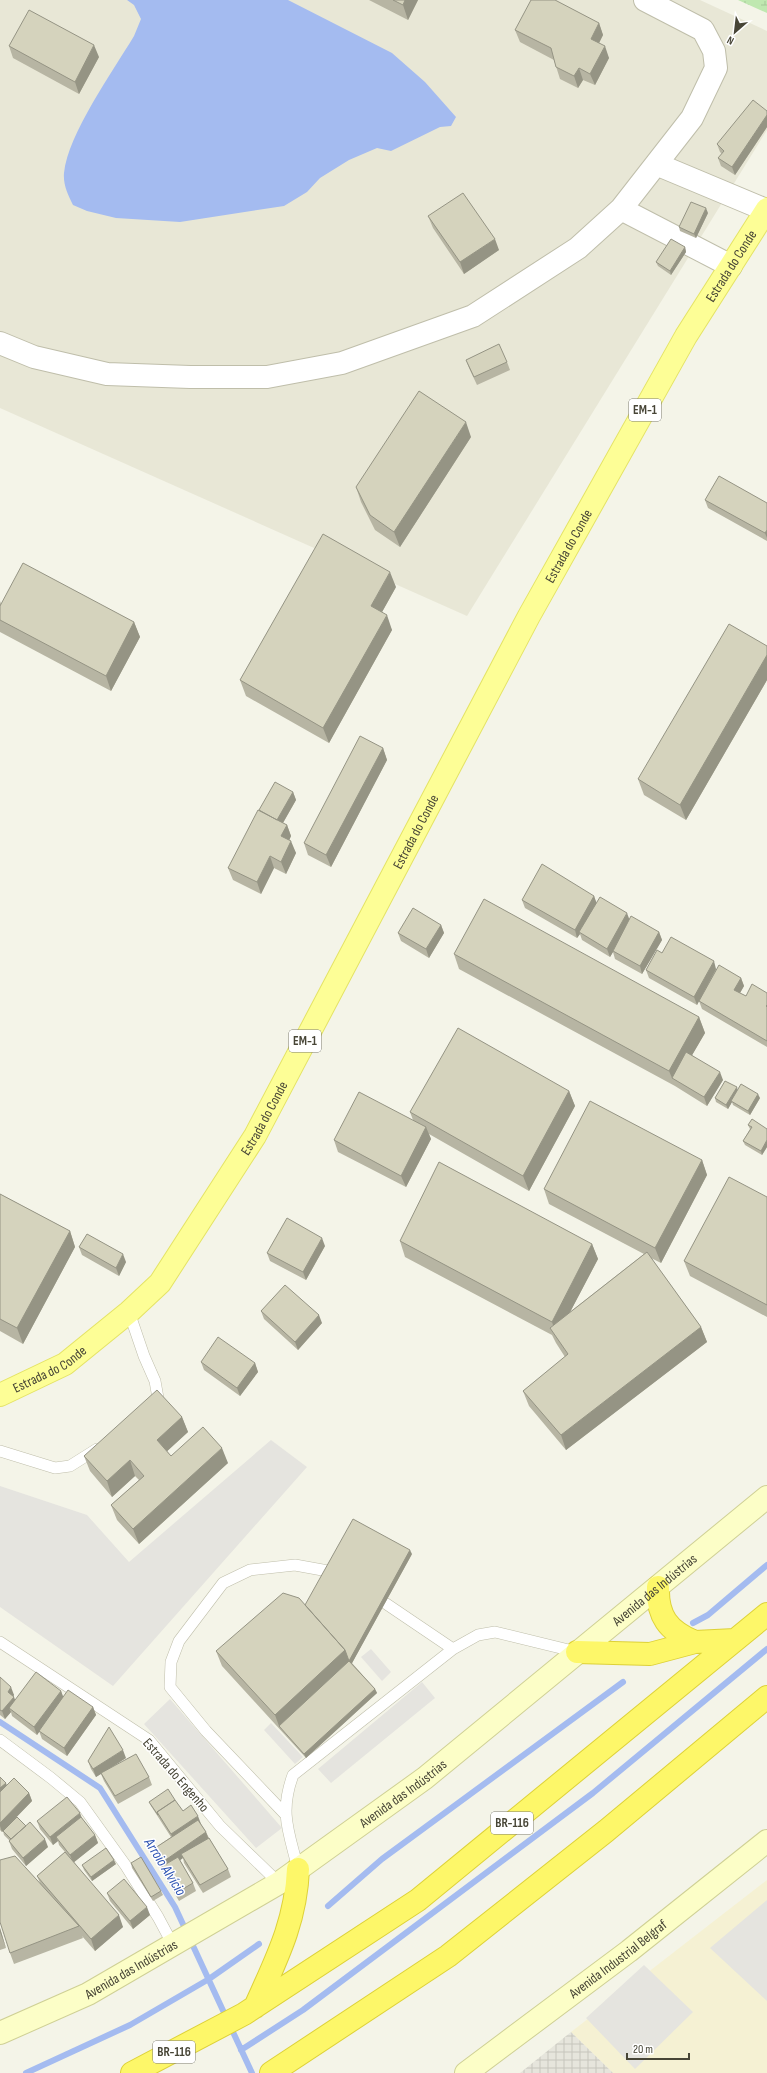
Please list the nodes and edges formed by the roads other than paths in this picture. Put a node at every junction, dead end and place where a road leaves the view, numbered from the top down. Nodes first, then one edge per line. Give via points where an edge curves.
1 (645, 0) edge
2 (656, 164) junction
3 (621, 209) junction
4 (767, 210) edge
5 (731, 266) junction
6 (0, 344) edge
7 (129, 1312) junction
8 (0, 1395) edge
9 (146, 1413) edge
10 (107, 1442) edge
11 (0, 1451) edge
12 (767, 1497) edge
13 (328, 1570) edge
14 (658, 1587) junction
15 (385, 1603) edge
16 (767, 1614) edge
17 (735, 1640) junction
18 (0, 1642) edge
19 (695, 1642) junction
20 (453, 1649) junction
21 (577, 1652) junction
22 (767, 1697) edge
23 (0, 1740) edge
24 (285, 1814) junction
25 (767, 1841) edge
26 (298, 1869) junction
27 (279, 1883) junction
28 (175, 1944) junction
29 (249, 2011) junction
30 (0, 2032) edge
31 (276, 2070) edge
32 (132, 2073) edge
33 (466, 2073) edge

1 - 2 street via 703,30 714,51 716,68 692,118
2 - 3 street
2 - 4 street
3 - 5 street
3 - 6 street via 578,248 473,316 342,363 267,377 107,374 34,357
4 - 5 main road, Estrada do Conde / EM-1
5 - 7 main road, Estrada do Conde / EM-1 via 686,336 529,616 255,1136 160,1283
7 - 8 main road, Estrada do Conde / EM-1 via 65,1364
7 - 9 lane via 155,1381 158,1398
10 - 11 lane via 70,1466 55,1468
12 - 14 main road, Avenida das Indústrias
13 - 24 lane via 295,1566 250,1570 223,1583 179,1641 171,1662 170,1687 206,1732
14 - 19 highway via 658,1602 662,1615 670,1627 682,1637
14 - 21 main road, Avenida das Indústrias
15 - 20 lane
16 - 17 highway, BR-116
17 - 19 highway
17 - 29 highway, BR-116 via 418,1900
18 - 27 lane, Estrada do Engenho via 149,1740 220,1826
19 - 21 highway via 650,1654
20 - 21 lane via 478,1635 495,1632
20 - 24 lane via 293,1775 287,1792
21 - 26 main road, Avenida das Indústrias via 425,1778
22 - 31 highway via 606,1831 448,1956
23 - 28 lane via 80,1802 126,1866
24 - 26 lane
25 - 33 main road, Avenida Industrial Belgraf via 629,1950
26 - 27 main road, Avenida das Indústrias
26 - 29 highway via 297,1895 284,1943
27 - 28 main road, Avenida das Indústrias
28 - 30 main road, Avenida das Indústrias via 88,1994
29 - 32 highway, BR-116

